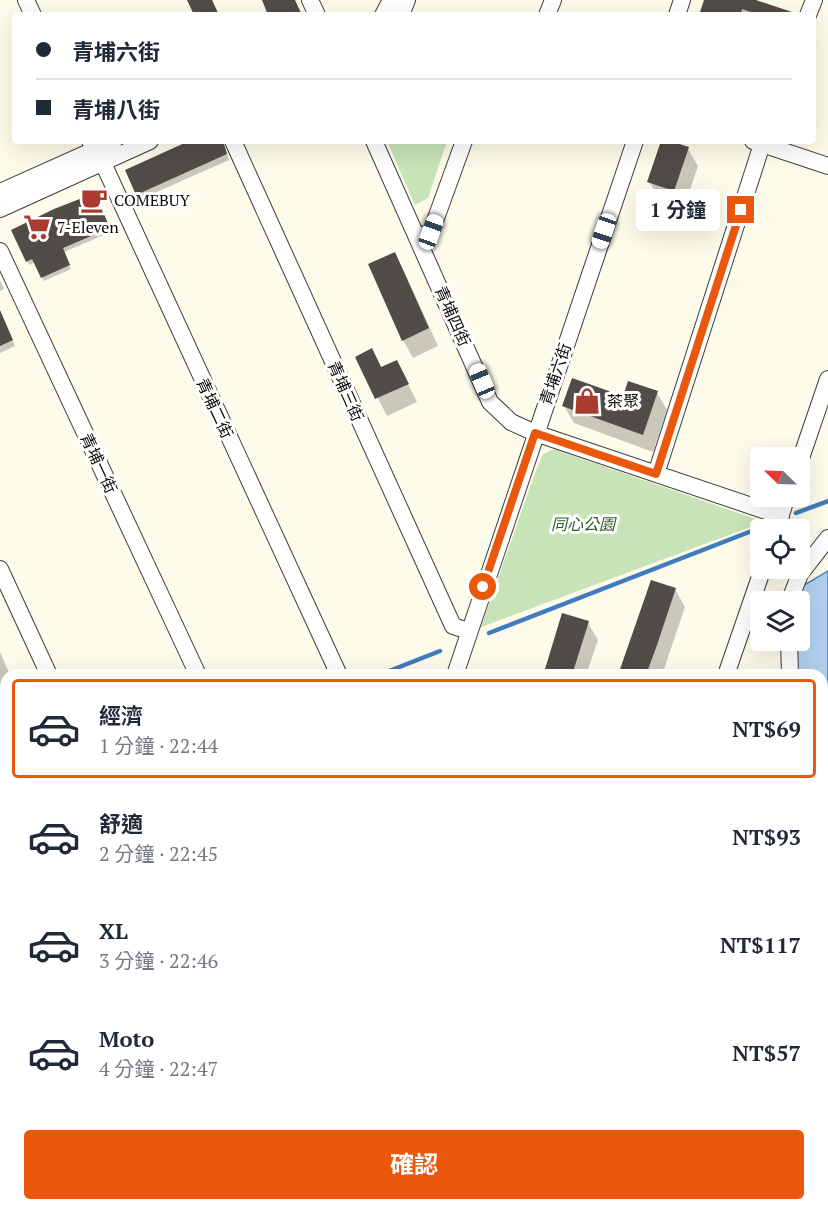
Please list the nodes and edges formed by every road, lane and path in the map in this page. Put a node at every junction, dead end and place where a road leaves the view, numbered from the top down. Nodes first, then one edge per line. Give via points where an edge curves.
1 (134, 144) edge
2 (234, 144) edge
3 (375, 144) edge
4 (463, 144) edge
5 (634, 144) edge
6 (758, 144) edge
7 (765, 144) edge
8 (96, 151) edge
9 (828, 166) edge
10 (0, 192) edge
11 (0, 209) edge
12 (418, 237) junction
13 (0, 251) edge
14 (828, 379) edge
15 (535, 433) junction
16 (805, 447) edge
17 (656, 474) junction
18 (768, 519) edge
19 (828, 538) edge
20 (0, 569) edge
21 (759, 579) edge
22 (793, 591) edge
23 (468, 631) junction
24 (789, 651) edge
25 (46, 669) edge
26 (195, 669) edge
27 (336, 669) edge
28 (456, 669) edge
29 (728, 669) edge
30 (790, 669) edge

1 - 8 street
2 - 23 street, 青埔三街 via 453,626
3 - 12 street, 青埔四街
4 - 12 street via 431,232
5 - 15 street, 青埔六街
6 - 17 street
7 - 9 street
8 - 10 street
8 - 11 street
8 - 27 street, 青埔二街
12 - 15 street, 青埔四街 via 490,402 511,422
13 - 26 street, 青埔一街
14 - 16 street
15 - 17 street, 青埔四街
15 - 23 street, 青埔六街
17 - 18 street, 青埔四街
19 - 22 street via 800,574
20 - 25 street
21 - 29 street
23 - 28 street, 青埔六街
24 - 30 street

